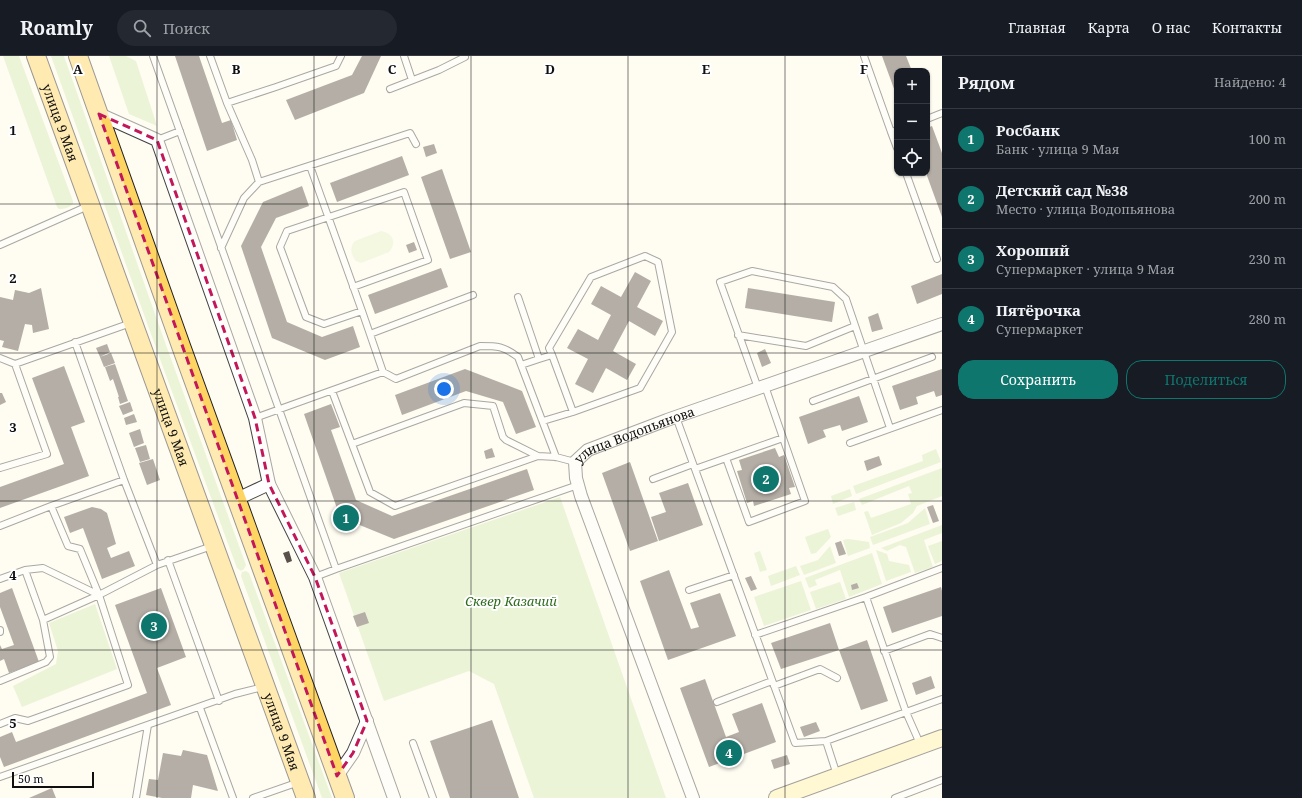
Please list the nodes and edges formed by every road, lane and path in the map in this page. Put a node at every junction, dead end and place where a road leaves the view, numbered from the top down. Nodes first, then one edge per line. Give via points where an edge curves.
1 (36, 56) edge
2 (78, 56) edge
3 (153, 56) edge
4 (210, 56) edge
5 (341, 56) edge
6 (404, 56) edge
7 (864, 56) edge
8 (465, 57) edge
9 (412, 80) junction
10 (390, 89) dead end
11 (226, 103) junction
12 (942, 113) edge
13 (99, 114) junction
14 (930, 118) edge
15 (180, 131) junction
16 (894, 131) edge
17 (157, 140) junction
18 (416, 144) dead end
19 (310, 166) junction
20 (907, 176) edge
21 (259, 182) junction
22 (90, 205) junction
23 (328, 217) junction
24 (0, 245) edge
25 (221, 248) junction
26 (937, 259) dead end
27 (353, 287) junction
28 (473, 295) dead end
29 (518, 297) dead end
30 (362, 311) junction
31 (132, 322) junction
32 (942, 324) edge
33 (855, 326) junction
34 (370, 334) junction
35 (738, 335) junction
36 (75, 342) junction
37 (864, 350) junction
38 (552, 355) junction
39 (932, 357) dead end
40 (0, 358) edge
41 (539, 359) junction
42 (15, 364) junction
43 (521, 365) junction
44 (383, 372) junction
45 (873, 379) junction
46 (761, 387) junction
47 (332, 391) junction
48 (813, 401) dead end
49 (279, 409) junction
50 (942, 410) edge
51 (573, 412) junction
52 (676, 417) junction
53 (255, 418) junction
54 (543, 421) junction
55 (890, 428) junction
56 (783, 438) junction
57 (850, 443) dead end
58 (352, 444) junction
59 (538, 456) junction
60 (556, 457) junction
61 (726, 458) junction
62 (575, 462) junction
63 (694, 467) junction
64 (0, 468) edge
65 (653, 479) dead end
66 (124, 480) junction
67 (269, 484) junction
68 (578, 486) junction
69 (237, 500) junction
70 (51, 506) junction
71 (0, 526) edge
72 (213, 545) junction
73 (168, 560) junction
74 (156, 565) junction
75 (942, 568) edge
76 (336, 569) junction
77 (25, 570) junction
78 (734, 575) junction
79 (315, 577) junction
80 (0, 579) edge
81 (689, 590) dead end
82 (99, 595) junction
83 (866, 597) junction
84 (43, 620) junction
85 (755, 635) junction
86 (942, 638) edge
87 (884, 651) junction
88 (837, 678) dead end
89 (0, 681) edge
90 (773, 684) junction
91 (265, 687) junction
92 (942, 699) edge
93 (219, 701) junction
94 (717, 702) dead end
95 (200, 708) junction
96 (906, 712) junction
97 (367, 721) junction
98 (0, 724) edge
99 (148, 725) junction
100 (826, 741) junction
101 (940, 741) edge
102 (413, 743) dead end
103 (921, 746) junction
104 (1, 775) edge
105 (337, 776) junction
106 (837, 777) junction
107 (942, 780) edge
108 (303, 790) edge
109 (136, 798) edge
110 (233, 798) edge
111 (253, 798) edge
112 (345, 798) edge
113 (394, 798) edge
114 (433, 798) edge
115 (693, 798) edge
116 (779, 798) edge
117 (895, 798) edge

1 - 22 main road, улица 9 Мая
2 - 13 main road
3 - 15 lane
4 - 11 lane
5 - 11 lane via 336,66
6 - 9 lane
7 - 16 lane
8 - 9 lane
9 - 10 lane
11 - 21 lane via 252,160
12 - 14 lane
13 - 17 street
13 - 69 main road
15 - 17 lane
15 - 25 lane
17 - 53 street
18 - 19 lane via 410,133
19 - 21 lane
19 - 23 lane
20 - 26 lane
21 - 25 lane via 244,198
22 - 24 lane
22 - 31 main road, улица 9 Мая
23 - 27 lane
23 - 27 lane via 404,192 428,260
23 - 30 lane via 287,231 280,246 306,317 324,324
25 - 49 lane
27 - 30 lane
28 - 34 lane
29 - 41 lane
30 - 34 lane
31 - 36 lane
31 - 72 main road, улица 9 Мая
32 - 37 street, улица Водопьянова
33 - 35 lane via 806,346
33 - 35 lane via 846,299 833,287 752,272 720,282
33 - 37 lane
34 - 44 lane
35 - 46 lane
36 - 42 lane
36 - 66 lane
37 - 45 lane
37 - 46 street, улица Водопьянова
38 - 41 lane
38 - 51 lane
38 - 51 lane via 549,348 591,277 644,256 658,262 672,332 640,388
39 - 45 lane
40 - 42 lane
41 - 43 lane
42 - 64 lane via 47,454
43 - 44 lane via 518,357 505,348 480,346 396,379
43 - 54 lane
44 - 47 lane
45 - 48 lane
45 - 55 lane
46 - 52 street, улица Водопьянова
46 - 56 lane
47 - 49 lane
47 - 58 lane
49 - 53 lane
49 - 76 lane
50 - 55 lane
51 - 54 lane
52 - 62 street, улица Водопьянова via 588,450
52 - 63 lane
53 - 67 street
54 - 60 lane
55 - 57 lane
56 - 61 lane
56 - 61 lane via 805,501 748,522
58 - 59 lane via 464,403 492,406 503,437
58 - 59 lane via 370,492 395,506
59 - 60 lane
60 - 62 lane
61 - 63 lane
62 - 68 street, улица Водопьянова
63 - 65 lane
63 - 78 lane
66 - 70 lane
66 - 74 lane
67 - 69 street
67 - 79 street
68 - 76 lane
68 - 115 street, улица Водопьянова
69 - 105 main road
70 - 71 lane
70 - 82 lane via 68,546 80,549
72 - 73 lane
72 - 91 main road, улица 9 Мая
73 - 74 lane
73 - 93 lane
74 - 82 lane
75 - 83 lane
76 - 79 lane
77 - 80 lane
77 - 82 lane via 43,568
77 - 84 lane
78 - 81 lane
78 - 85 lane
79 - 97 street
82 - 84 lane
82 - 98 lane via 128,685 28,721 15,718
83 - 85 lane
83 - 87 lane
84 - 89 lane via 50,657 46,662
85 - 90 lane
86 - 87 lane via 930,634
87 - 96 lane
88 - 90 lane via 820,669
90 - 94 lane
90 - 100 lane via 795,743
91 - 93 lane
91 - 108 main road, улица 9 Мая
92 - 96 lane
93 - 95 lane
95 - 99 lane
95 - 110 lane
96 - 100 lane
96 - 103 lane
97 - 105 street via 352,753
97 - 113 street
99 - 104 lane
99 - 109 lane
100 - 106 lane
101 - 103 street
102 - 114 lane
103 - 106 street
105 - 112 main road
106 - 116 street
107 - 117 lane
108 - 111 lane

